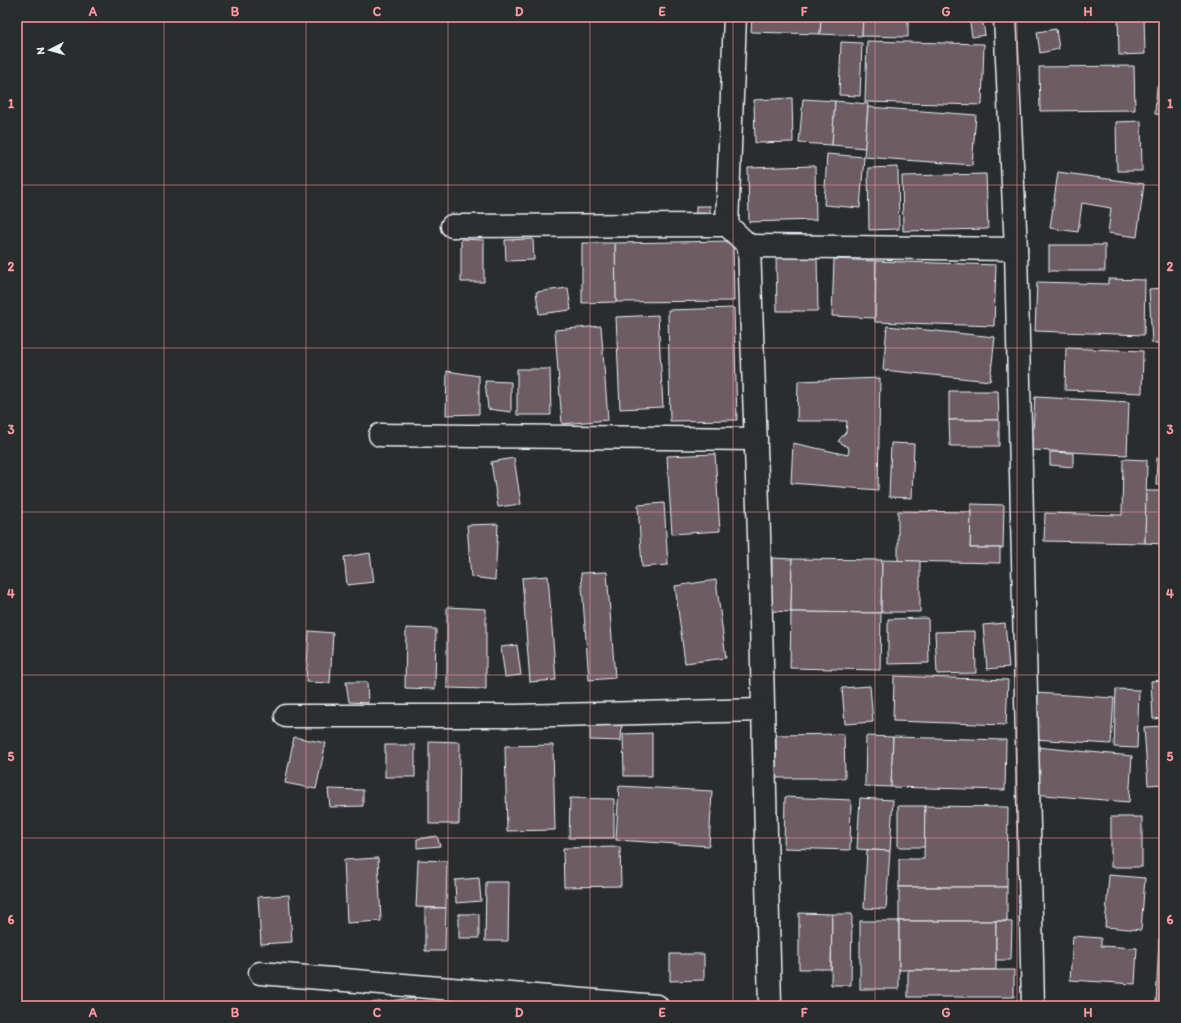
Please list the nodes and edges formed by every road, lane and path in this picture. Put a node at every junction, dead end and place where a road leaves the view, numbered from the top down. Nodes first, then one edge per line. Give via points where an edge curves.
1 (735, 17) edge
2 (1005, 17) edge
3 (727, 225) junction
4 (452, 226) dead end
5 (750, 246) junction
6 (1016, 249) junction
7 (380, 434) dead end
8 (756, 439) junction
9 (763, 710) junction
10 (286, 716) dead end
11 (260, 973) dead end
12 (657, 1006) edge
13 (770, 1006) edge
14 (1033, 1006) edge

1 - 3 street
2 - 6 street
3 - 4 street
3 - 5 street
5 - 6 street
5 - 8 street
6 - 14 street
7 - 8 street
8 - 9 street
9 - 10 street via 515,716
9 - 13 street
11 - 12 street

